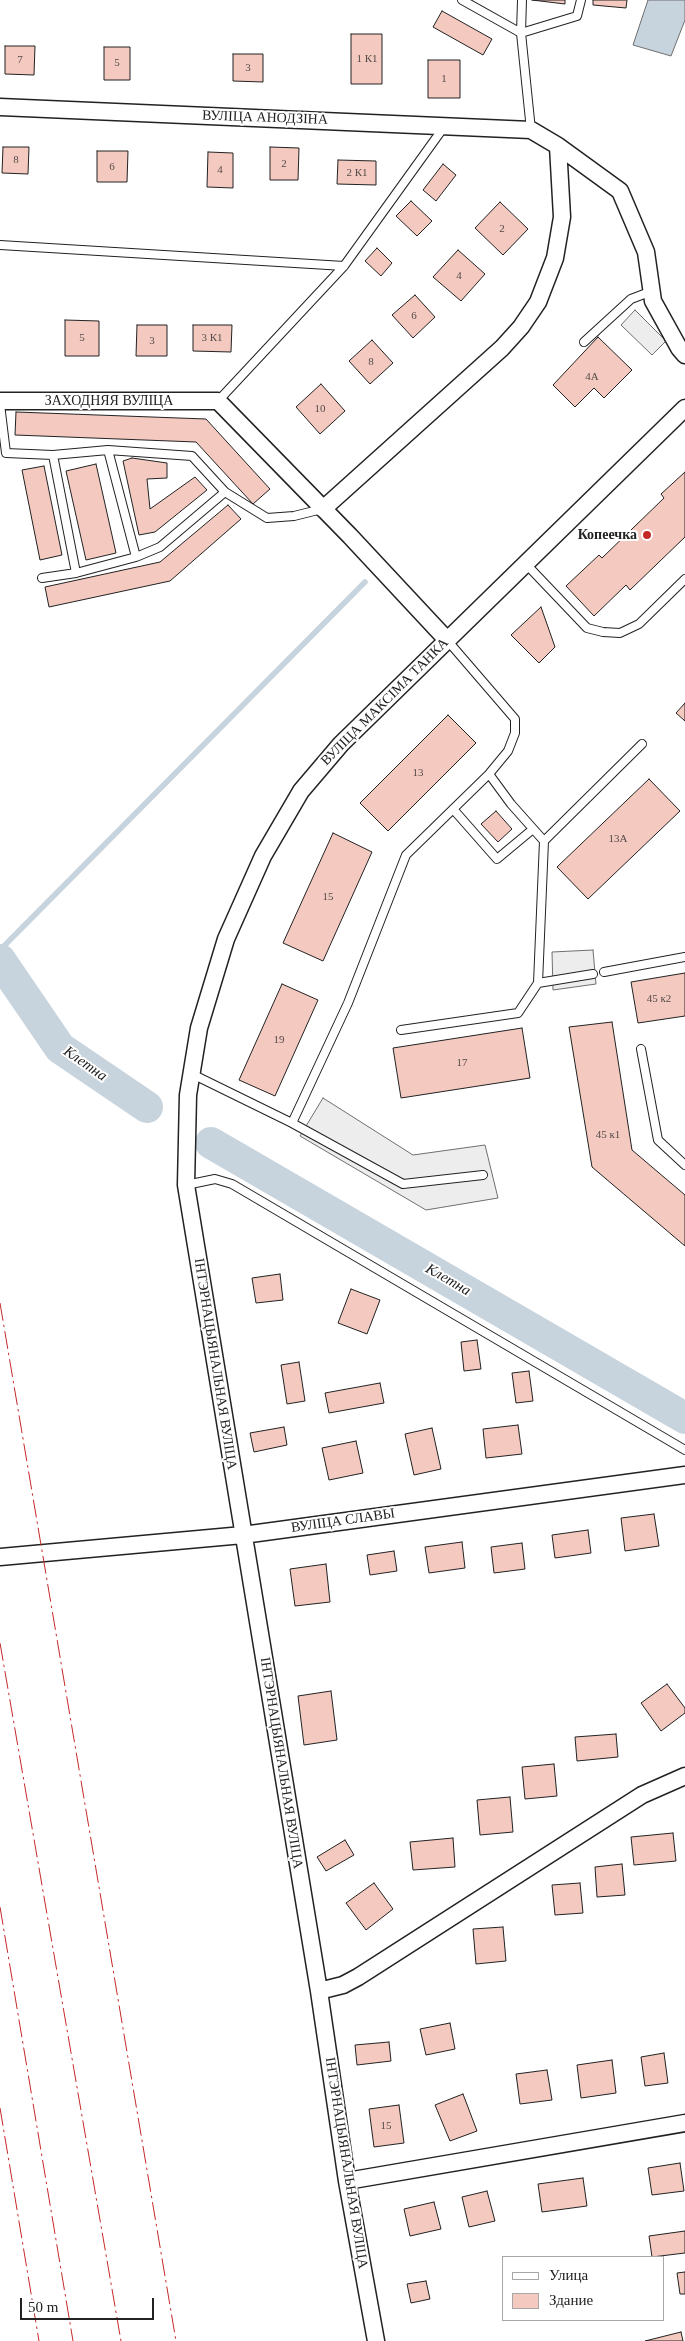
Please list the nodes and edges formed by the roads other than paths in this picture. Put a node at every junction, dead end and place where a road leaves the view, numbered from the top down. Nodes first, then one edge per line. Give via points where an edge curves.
1 (462, 0) edge
2 (522, 0) edge
3 (582, 0) edge
4 (521, 32) junction
5 (0, 107) edge
6 (446, 125) junction
7 (530, 130) junction
8 (558, 146) junction
9 (0, 245) edge
10 (344, 266) junction
11 (652, 291) junction
12 (584, 342) dead end
13 (685, 355) edge
14 (218, 401) junction
15 (0, 402) edge
16 (685, 408) edge
17 (108, 450) junction
18 (53, 455) junction
19 (225, 492) junction
20 (322, 509) junction
21 (136, 557) junction
22 (526, 564) junction
23 (76, 573) junction
24 (42, 578) dead end
25 (685, 579) edge
26 (447, 640) junction
27 (642, 744) dead end
28 (489, 774) junction
29 (453, 809) junction
30 (533, 829) junction
31 (544, 841) junction
32 (685, 957) edge
33 (604, 972) dead end
34 (593, 974) dead end
35 (538, 983) junction
36 (400, 1030) dead end
37 (641, 1049) dead end
38 (192, 1074) junction
39 (292, 1123) junction
40 (685, 1166) edge
41 (484, 1175) dead end
42 (186, 1185) junction
43 (685, 1450) edge
44 (685, 1476) edge
45 (243, 1535) junction
46 (0, 1557) edge
47 (685, 1776) edge
48 (319, 1991) junction
49 (685, 2123) edge
50 (347, 2181) junction
51 (376, 2341) edge

1 - 4 lane
2 - 4 lane
3 - 4 lane via 577,16
4 - 7 lane
5 - 6 street, ВУЛІЦА АНОДЗІНА
6 - 7 street, ВУЛІЦА АНОДЗІНА
6 - 10 lane
7 - 8 street
8 - 11 street via 620,191 646,252
8 - 20 street via 562,217 554,258 538,302 502,348
9 - 10 lane
10 - 14 lane
11 - 12 lane via 631,299
11 - 13 street via 653,301
14 - 15 street, ЗАХОДНЯЯ ВУЛІЦА
14 - 20 street
15 - 18 lane via 6,453
16 - 22 street, ВУЛІЦА МАКСІМА ТАНКА
17 - 18 lane
17 - 19 lane via 192,456
17 - 21 lane
18 - 23 lane
19 - 20 lane via 267,518
19 - 21 lane via 160,547
20 - 26 street
21 - 23 lane
22 - 25 lane via 587,628 603,632 620,633 639,624
22 - 26 street, ВУЛІЦА МАКСІМА ТАНКА
23 - 24 lane
26 - 28 lane via 515,719 515,733 508,751
26 - 38 street, ВУЛІЦА МАКСІМА ТАНКА via 341,744 301,791 263,856 226,939 199,1028
27 - 31 lane
28 - 29 lane
28 - 30 lane
29 - 30 lane via 497,860
29 - 39 lane via 406,854 348,1003
30 - 31 lane
31 - 35 lane
32 - 33 lane
34 - 35 lane
35 - 36 lane via 518,1013
37 - 40 lane via 658,1140
38 - 39 lane
38 - 42 street, ВУЛІЦА МАКСІМА ТАНКА
39 - 41 lane via 403,1184
42 - 43 lane via 215,1179 232,1184
42 - 45 street, ІНТЭРНАЦЫЯНАЛЬНАЯ ВУЛІЦА
44 - 45 street, ВУЛІЦА СЛАВЫ
45 - 46 street, ВУЛІЦА СЛАВЫ
45 - 48 street, ІНТЭРНАЦЫЯНАЛЬНАЯ ВУЛІЦА
47 - 48 street via 642,1795 358,1977 344,1985
48 - 50 street, ІНТЭРНАЦЫЯНАЛЬНАЯ ВУЛІЦА
49 - 50 street
50 - 51 street, ІНТЭРНАЦЫЯНАЛЬНАЯ ВУЛІЦА

